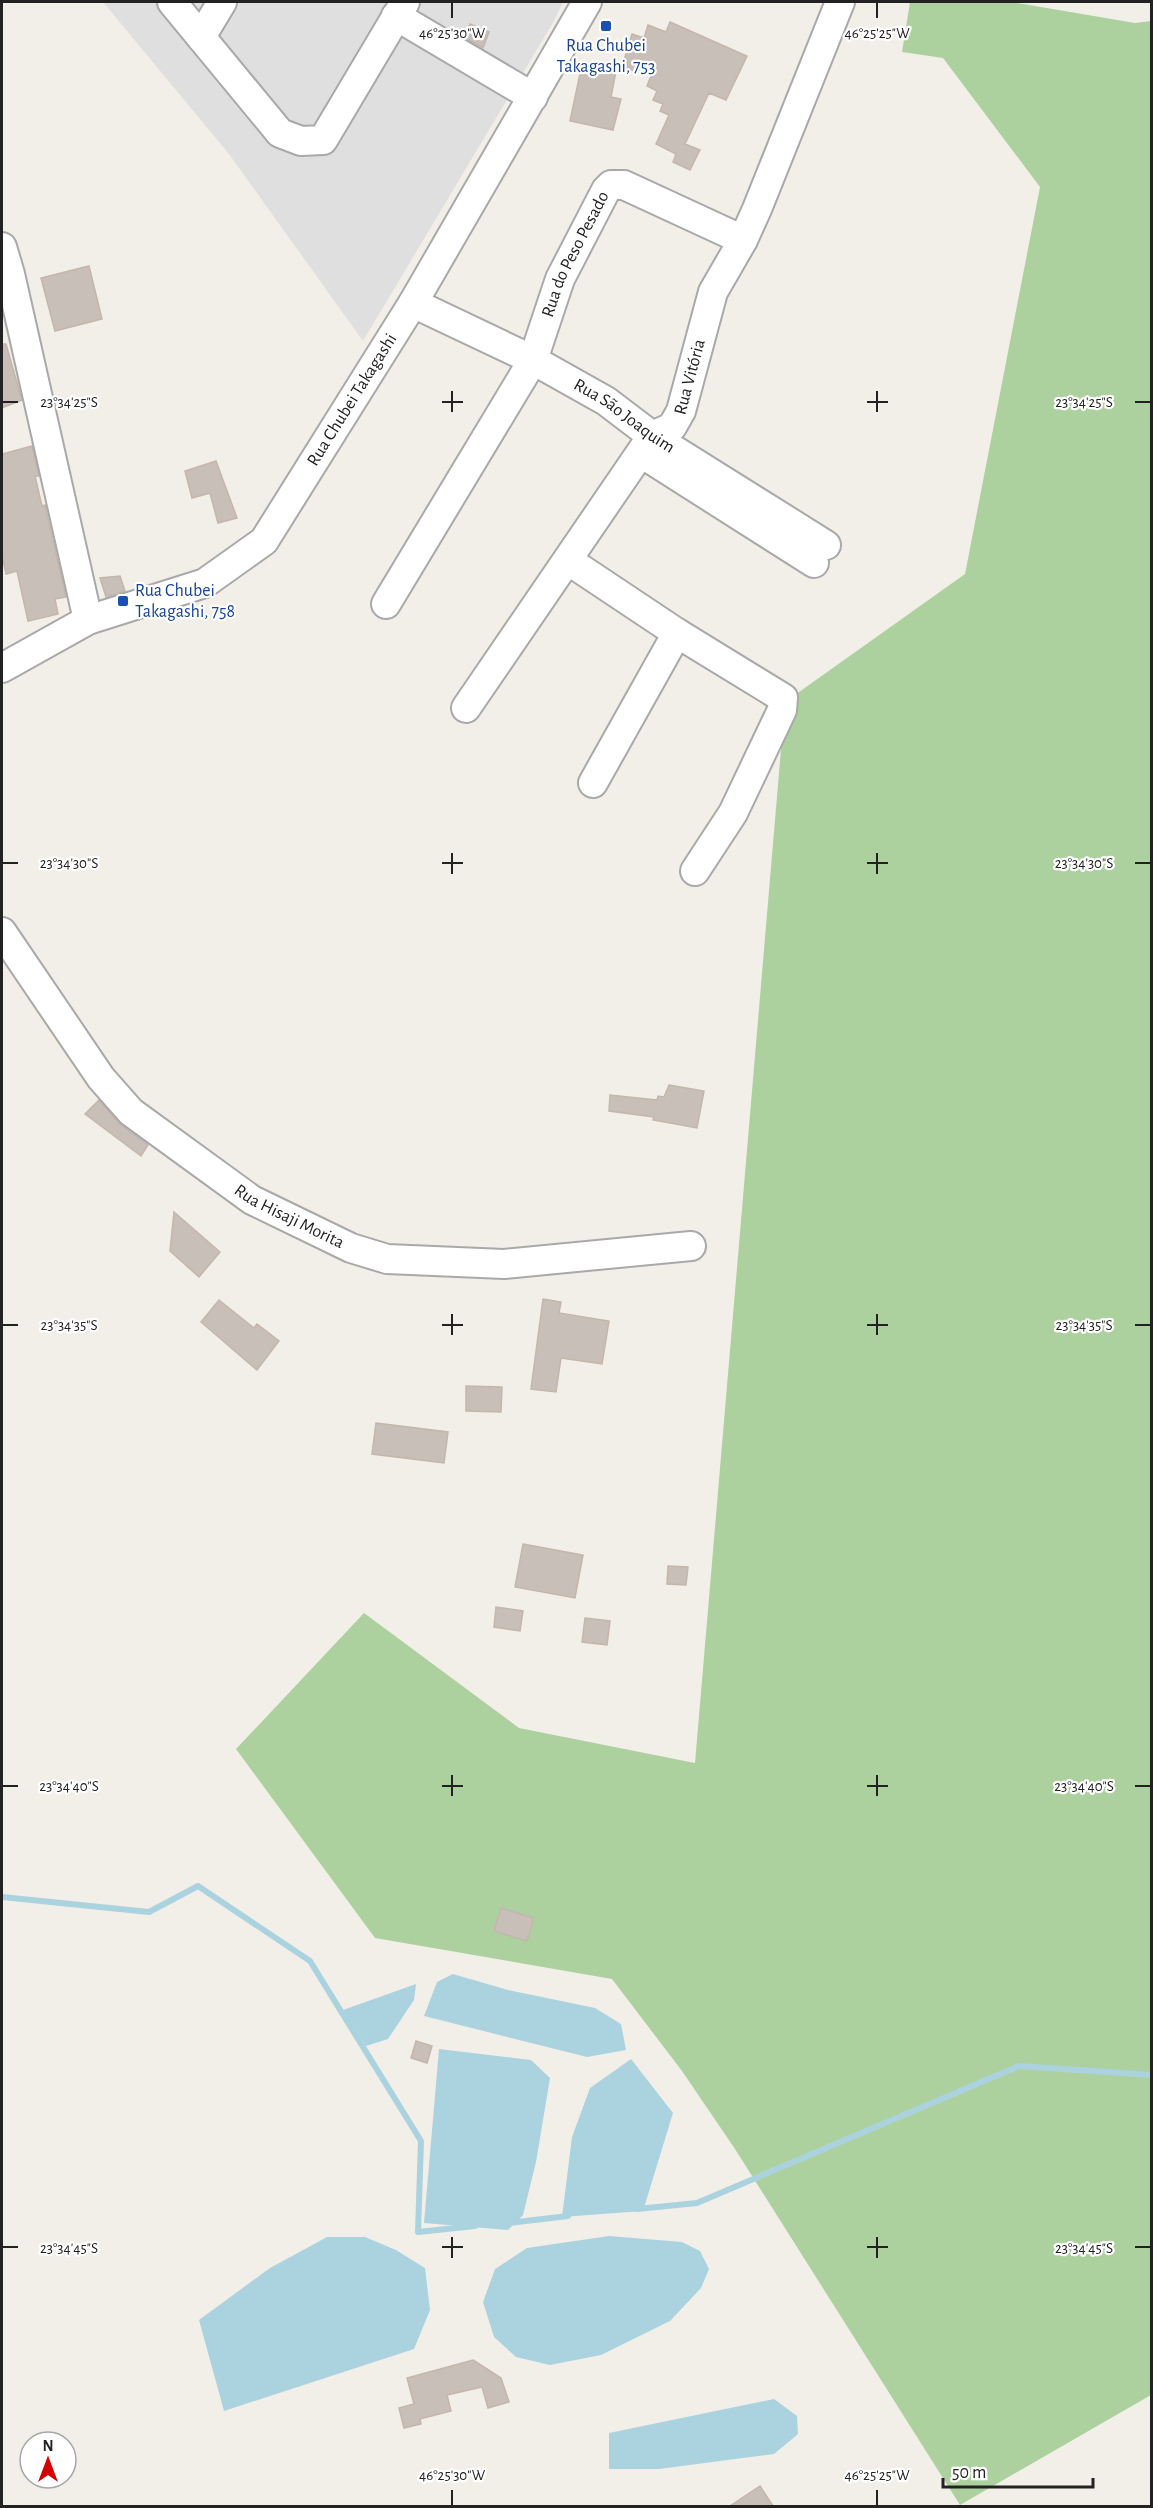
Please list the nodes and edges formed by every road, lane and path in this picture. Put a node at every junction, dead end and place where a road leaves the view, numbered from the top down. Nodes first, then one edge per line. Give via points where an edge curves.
1 (172, 2) edge
2 (222, 2) edge
3 (587, 2) edge
4 (840, 2) edge
5 (401, 9) edge
6 (201, 37) junction
7 (533, 97) junction
8 (743, 240) junction
9 (2, 247) edge
10 (413, 303) junction
11 (533, 360) junction
12 (647, 445) junction
13 (820, 554) dead end
14 (569, 561) junction
15 (386, 604) dead end
16 (88, 620) junction
17 (677, 633) junction
18 (2, 668) edge
19 (466, 708) dead end
20 (593, 783) dead end
21 (695, 871) dead end
22 (2, 932) edge
23 (691, 1246) dead end

1 - 6 street
2 - 6 street
3 - 7 street, Rua Chubei Takagashi
4 - 8 street, Rua Vitória
5 - 6 street via 323,140 301,141 280,133
5 - 7 street
7 - 10 street, Rua Chubei Takagashi
8 - 11 street, Rua do Peso Pesado via 624,185 611,185 560,279
8 - 12 street, Rua Vitória via 713,292 681,411 672,427
9 - 16 street
10 - 11 street, Rua São Joaquim
10 - 16 street, Rua Chubei Takagashi via 264,541 205,583
11 - 12 street, Rua São Joaquim via 606,401
11 - 15 street
12 - 13 street, Rua São Joaquim
12 - 14 street, Rua Vitória
14 - 17 street
14 - 19 street, Rua Vitória
16 - 18 street, Rua Chubei Takagashi
17 - 20 street
17 - 21 street via 776,692 784,705 733,813
22 - 23 street, Rua Hisaji Morita via 101,1078 131,1112 252,1200 351,1248 387,1259 504,1264

